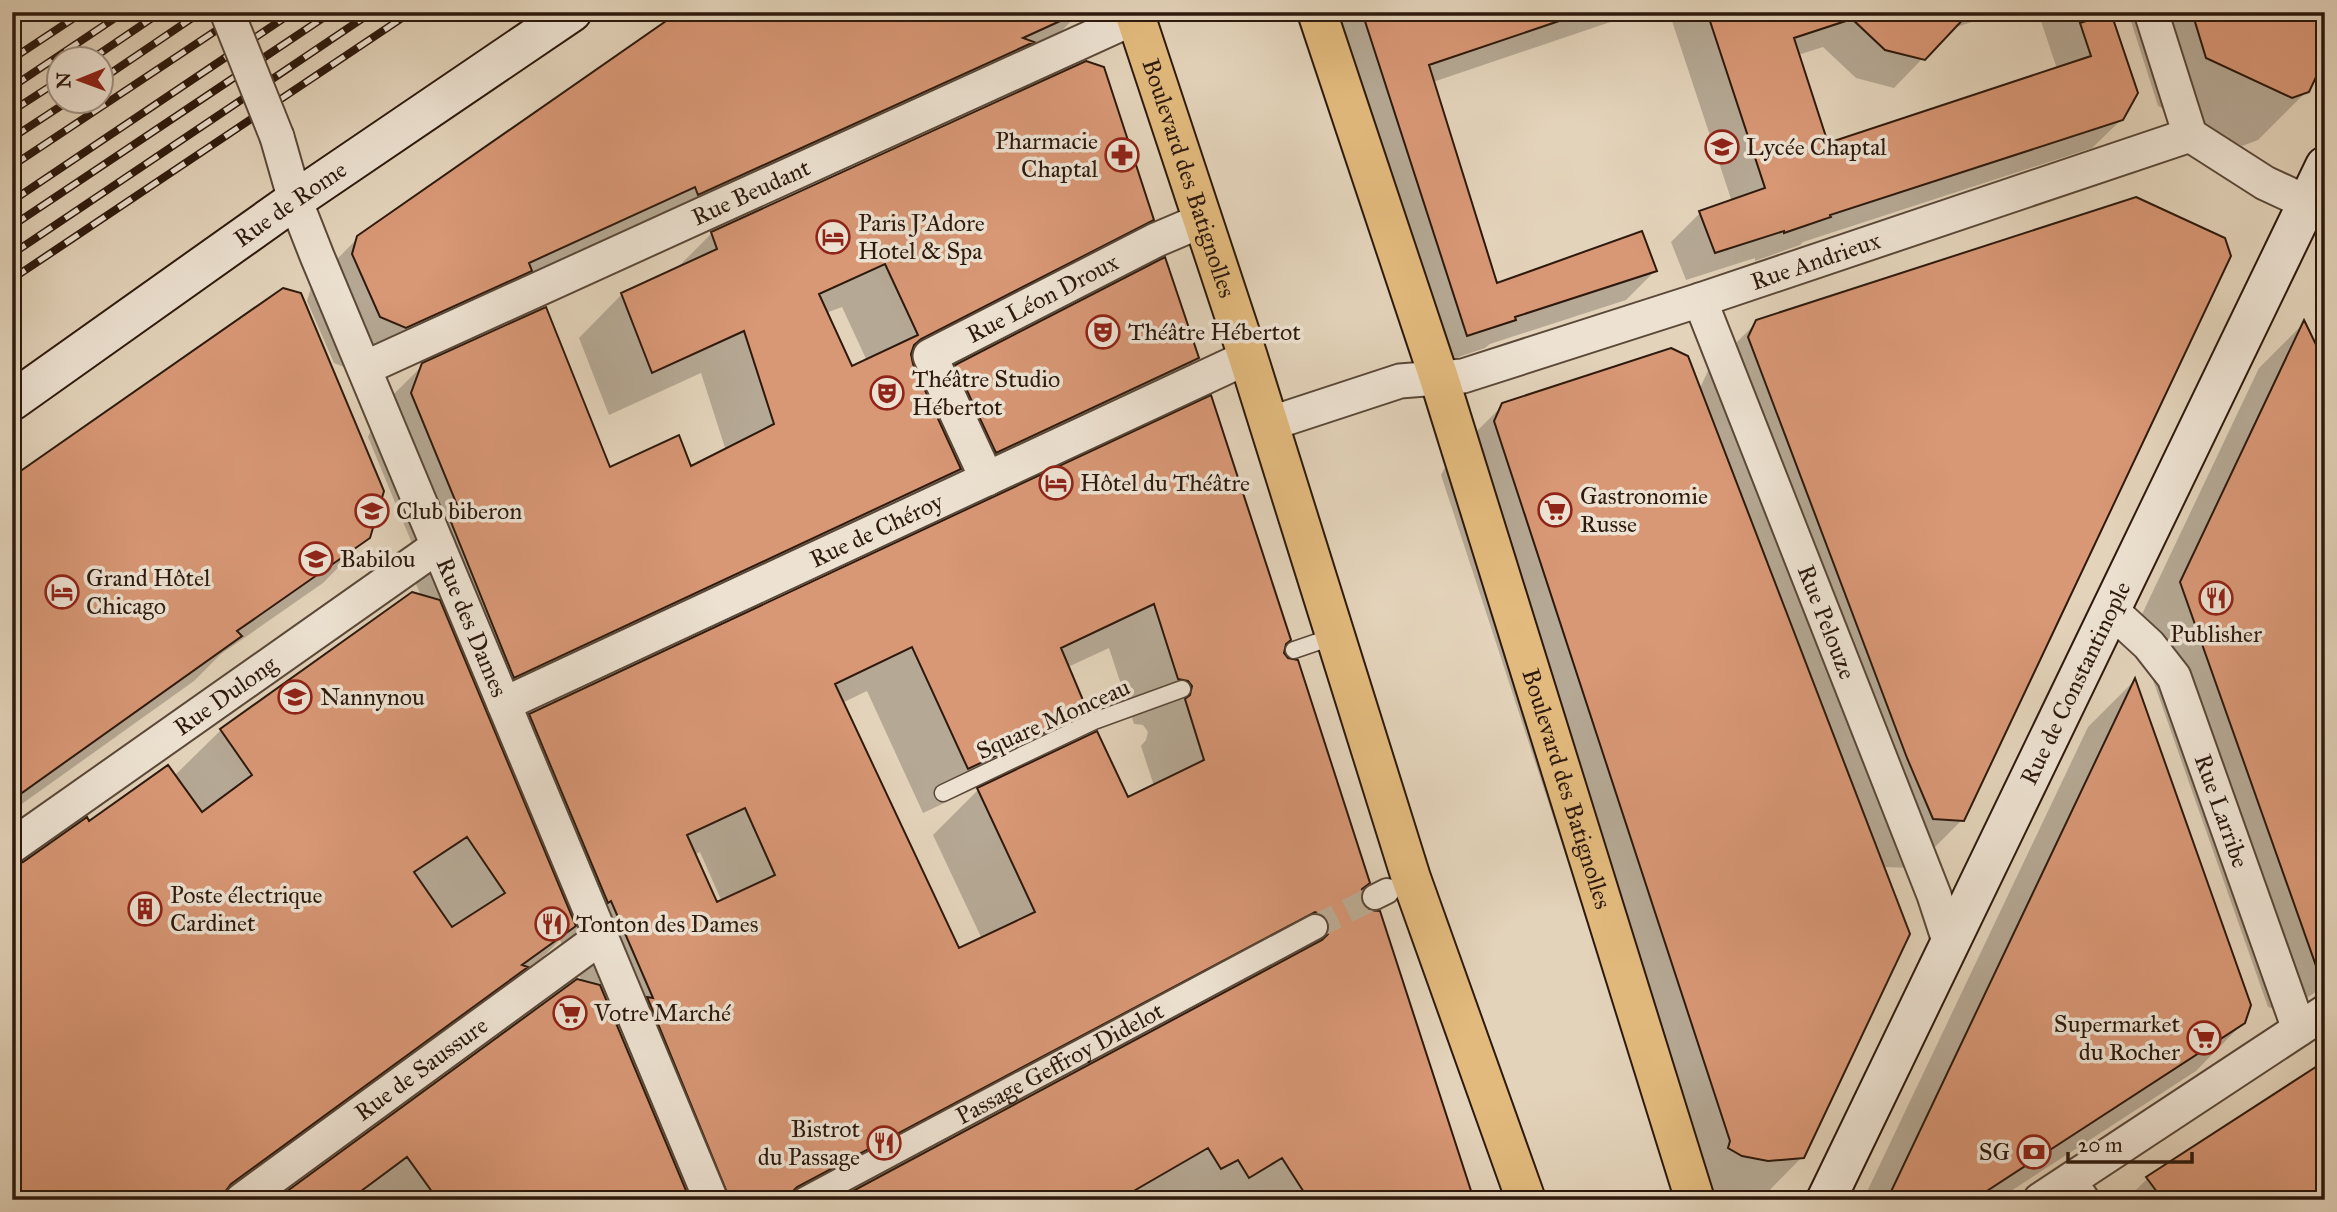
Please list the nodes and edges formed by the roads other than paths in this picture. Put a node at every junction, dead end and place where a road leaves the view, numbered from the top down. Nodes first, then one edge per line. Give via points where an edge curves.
1 (227, 12) edge
2 (572, 12) edge
3 (1317, 12) edge
4 (2151, 12) edge
5 (1135, 15) edge
6 (2190, 135) junction
7 (2325, 166) edge
8 (295, 200) junction
9 (2308, 203) junction
10 (1203, 220) junction
11 (1700, 300) junction
12 (1248, 357) junction
13 (365, 368) junction
14 (1439, 378) junction
15 (12, 401) edge
16 (1269, 424) junction
17 (987, 479) junction
18 (439, 546) junction
19 (2112, 611) junction
20 (1336, 636) junction
21 (1294, 650) dead end
22 (1182, 689) dead end
23 (504, 704) junction
24 (943, 793) dead end
25 (12, 846) edge
26 (1315, 927) tunnel mouth
27 (600, 938) junction
28 (1950, 944) junction
29 (2312, 1020) edge
30 (2080, 1189) edge
31 (242, 1200) edge
32 (711, 1200) edge
33 (804, 1200) edge
34 (1526, 1200) edge
35 (1695, 1200) edge
36 (1826, 1200) edge
37 (2040, 1200) edge

1 - 8 street, Rue des Dames, bridge via 277,137
2 - 8 main road, Rue de Rome
3 - 14 main road, Boulevard des Batignolles
4 - 6 street
5 - 10 main road, Boulevard des Batignolles
5 - 13 street, Rue Beudant
6 - 9 street via 2265,183
6 - 11 street, Rue Andrieux
7 - 9 main road, Rue de Constantinople
8 - 13 street, Rue des Dames
8 - 15 main road, Rue de Rome
9 - 19 main road, Rue de Constantinople
10 - 12 main road, Boulevard des Batignolles
10 - 17 street, Rue Léon Droux via 930,356
11 - 14 street, Rue Andrieux via 1463,376
11 - 28 street, Rue Pelouze
12 - 16 main road, Boulevard des Batignolles
12 - 17 street, Rue de Chéroy
13 - 18 street, Rue des Dames
14 - 16 street via 1400,381
14 - 35 main road, Boulevard des Batignolles
16 - 20 main road, Boulevard des Batignolles
17 - 23 street, Rue de Chéroy
18 - 23 street, Rue des Dames
18 - 25 street, Rue Dulong
19 - 28 main road, Rue de Constantinople
19 - 29 street, Rue Larribe via 2149,645 2174,677
20 - 21 lane
20 - 34 main road, Boulevard des Batignolles via 1411,878
22 - 24 lane, Square Monceau via 1094,722
23 - 27 street, Rue des Dames
26 - 33 street, Passage Geffroy Didelot
27 - 31 street, Rue de Saussure
27 - 32 street, Rue des Dames
28 - 36 main road, Rue de Constantinople
29 - 30 street
30 - 37 street

